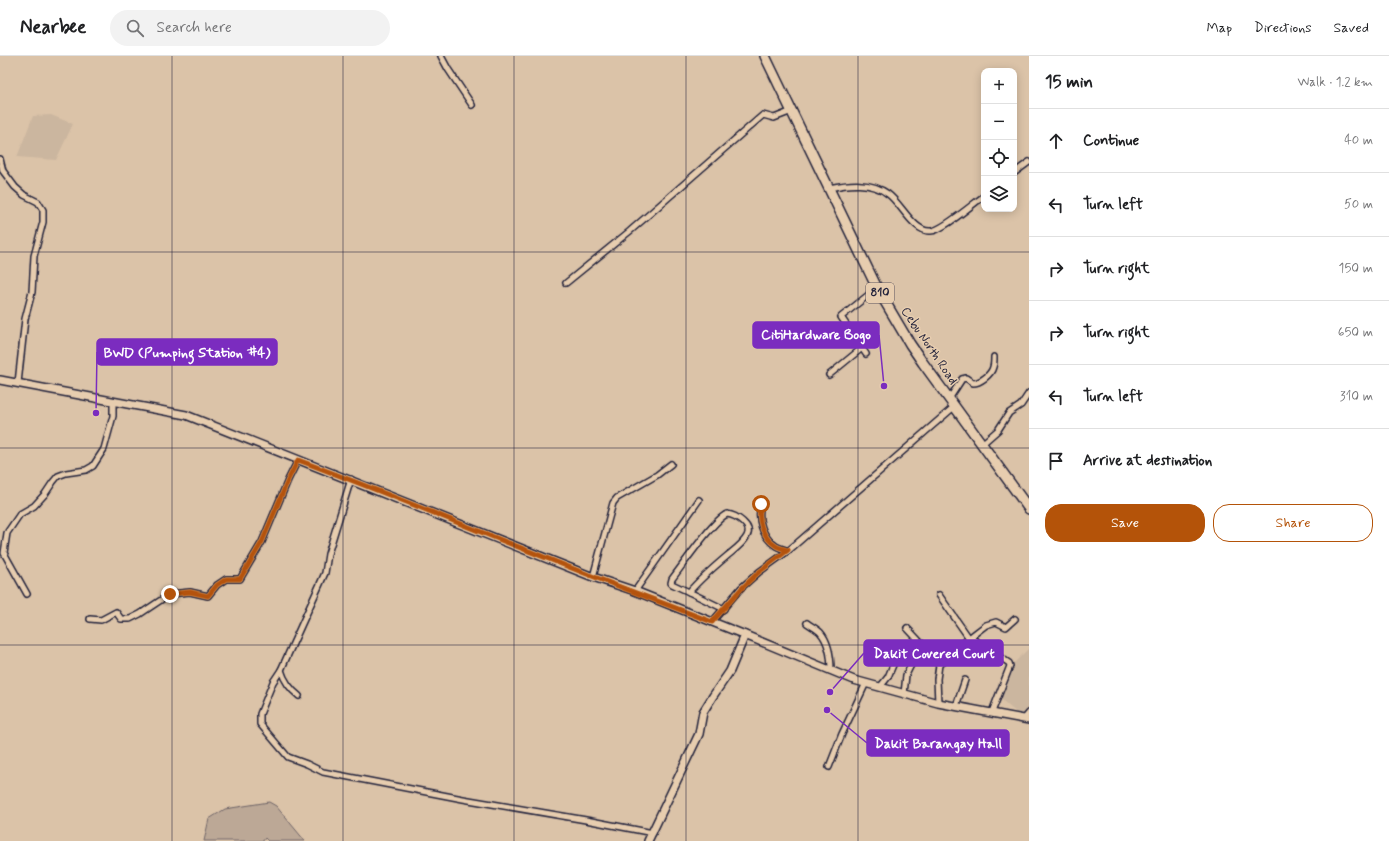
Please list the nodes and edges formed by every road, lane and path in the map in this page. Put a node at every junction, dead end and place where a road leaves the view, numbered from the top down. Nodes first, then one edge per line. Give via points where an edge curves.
1 (441, 56) edge
2 (765, 56) edge
3 (472, 105) dead end
4 (792, 111) junction
5 (0, 159) edge
6 (1029, 162) edge
7 (1026, 167) edge
8 (1017, 172) edge
9 (829, 188) junction
10 (981, 198) edge
11 (566, 284) dead end
12 (877, 288) junction
13 (862, 348) junction
14 (866, 354) dead end
15 (994, 357) dead end
16 (829, 375) dead end
17 (0, 380) edge
18 (18, 384) junction
19 (1029, 393) edge
20 (113, 402) junction
21 (952, 402) junction
22 (982, 444) junction
23 (298, 460) junction
24 (671, 464) dead end
25 (351, 479) junction
26 (699, 500) dead end
27 (761, 504) dead end
28 (1029, 509) edge
29 (788, 550) junction
30 (593, 577) junction
31 (635, 591) junction
32 (689, 592) junction
33 (27, 594) dead end
34 (939, 595) dead end
35 (724, 609) junction
36 (1015, 619) dead end
37 (90, 620) dead end
38 (712, 622) junction
39 (807, 623) dead end
40 (907, 628) dead end
41 (745, 635) junction
42 (970, 638) junction
43 (923, 645) junction
44 (893, 665) dead end
45 (939, 665) junction
46 (281, 670) junction
47 (831, 671) junction
48 (965, 680) dead end
49 (866, 683) junction
50 (880, 687) junction
51 (904, 694) junction
52 (299, 696) dead end
53 (938, 703) junction
54 (956, 706) junction
55 (992, 712) junction
56 (1029, 713) edge
57 (1026, 719) edge
58 (829, 767) dead end
59 (653, 833) junction
60 (648, 841) edge

1 - 3 street
2 - 4 highway, Cebu North Road / 810
4 - 9 highway, Cebu North Road / 810
4 - 11 street via 774,118 763,115
5 - 18 street via 4,171 15,187 38,202 43,210 43,222 34,256 32,292 25,319
6 - 7 street
7 - 8 street
9 - 10 street via 846,184 870,186 888,194 916,225 931,232 941,228
9 - 12 highway, Cebu North Road / 810
12 - 13 street via 841,317
12 - 21 highway, Cebu North Road / 810 via 910,344
13 - 14 street
13 - 16 street
15 - 21 street via 993,369 978,383 962,379
17 - 18 main road
18 - 20 main road
19 - 22 street via 1021,405 1009,413 998,430
20 - 23 main road via 186,415
20 - 33 street via 113,416 104,448 94,466 58,476 34,506 20,514 7,533 4,553
21 - 22 highway, Cebu North Road / 810
21 - 29 street
22 - 28 highway, Cebu North Road / 810
23 - 25 main road
23 - 37 street via 262,542 240,579 226,579 208,596 190,592 170,594 130,618 121,619 116,612 101,620
24 - 30 street via 613,503
25 - 30 main road
25 - 46 street via 323,577
26 - 31 street
27 - 29 street via 758,512 762,529 776,547
29 - 35 street via 759,572
30 - 31 main road
31 - 38 main road
32 - 32 street via 748,536 748,529 737,517 727,514 723,516 672,579 672,584
32 - 35 street
34 - 42 street
35 - 38 street
36 - 42 street via 1006,627 996,622 986,624
38 - 41 main road
39 - 47 street via 820,632 826,641
40 - 43 street
41 - 47 main road
41 - 59 main road via 730,671 703,712 699,734
42 - 45 street
42 - 55 street via 1010,666
43 - 45 street
43 - 51 street via 906,675
44 - 50 street
45 - 53 street
46 - 52 street via 283,678
46 - 59 street via 273,682 260,714 260,724 288,757 323,772 463,800
47 - 49 main road
48 - 54 street
49 - 50 main road
49 - 58 street
50 - 51 main road
51 - 53 main road
53 - 54 main road
54 - 55 main road
55 - 57 main road
56 - 57 street
59 - 60 main road

